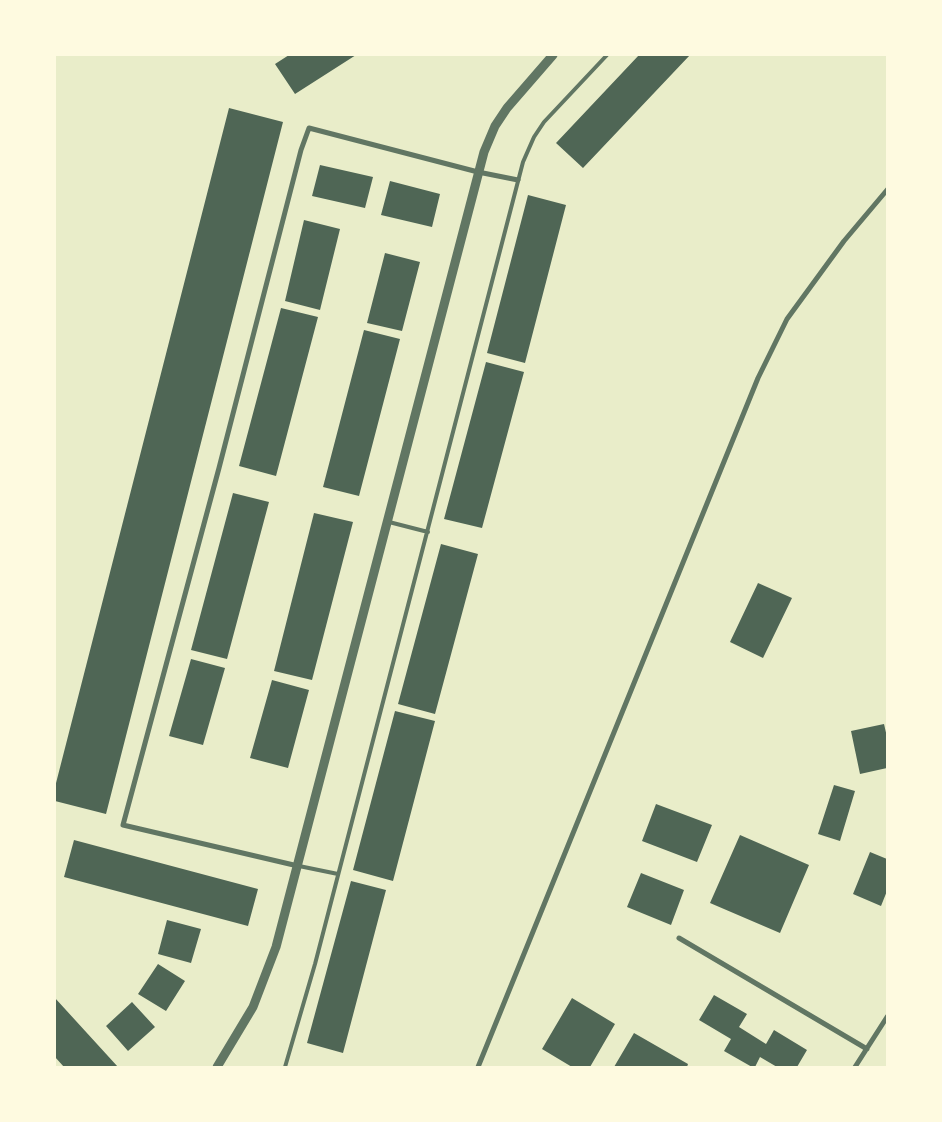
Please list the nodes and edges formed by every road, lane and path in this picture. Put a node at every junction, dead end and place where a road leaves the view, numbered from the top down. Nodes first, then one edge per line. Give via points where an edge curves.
1 (553, 55) edge
2 (607, 55) edge
3 (478, 172) junction
4 (518, 180) junction
5 (887, 190) edge
6 (389, 522) junction
7 (428, 532) junction
8 (299, 866) junction
9 (338, 874) junction
10 (679, 938) dead end
11 (887, 1017) edge
12 (867, 1049) junction
13 (217, 1067) edge
14 (284, 1067) edge
15 (478, 1067) edge
16 (855, 1067) edge

1 - 3 street via 500,118 488,140
2 - 4 lane via 538,129
3 - 4 street
3 - 6 street
3 - 8 street via 309,128 123,825
4 - 7 lane
5 - 15 street via 844,241 787,319 758,378
6 - 7 lane
6 - 8 street
7 - 9 lane
8 - 9 lane
8 - 13 street via 261,988 242,1028
9 - 14 lane
10 - 12 street
11 - 12 street
12 - 16 street

